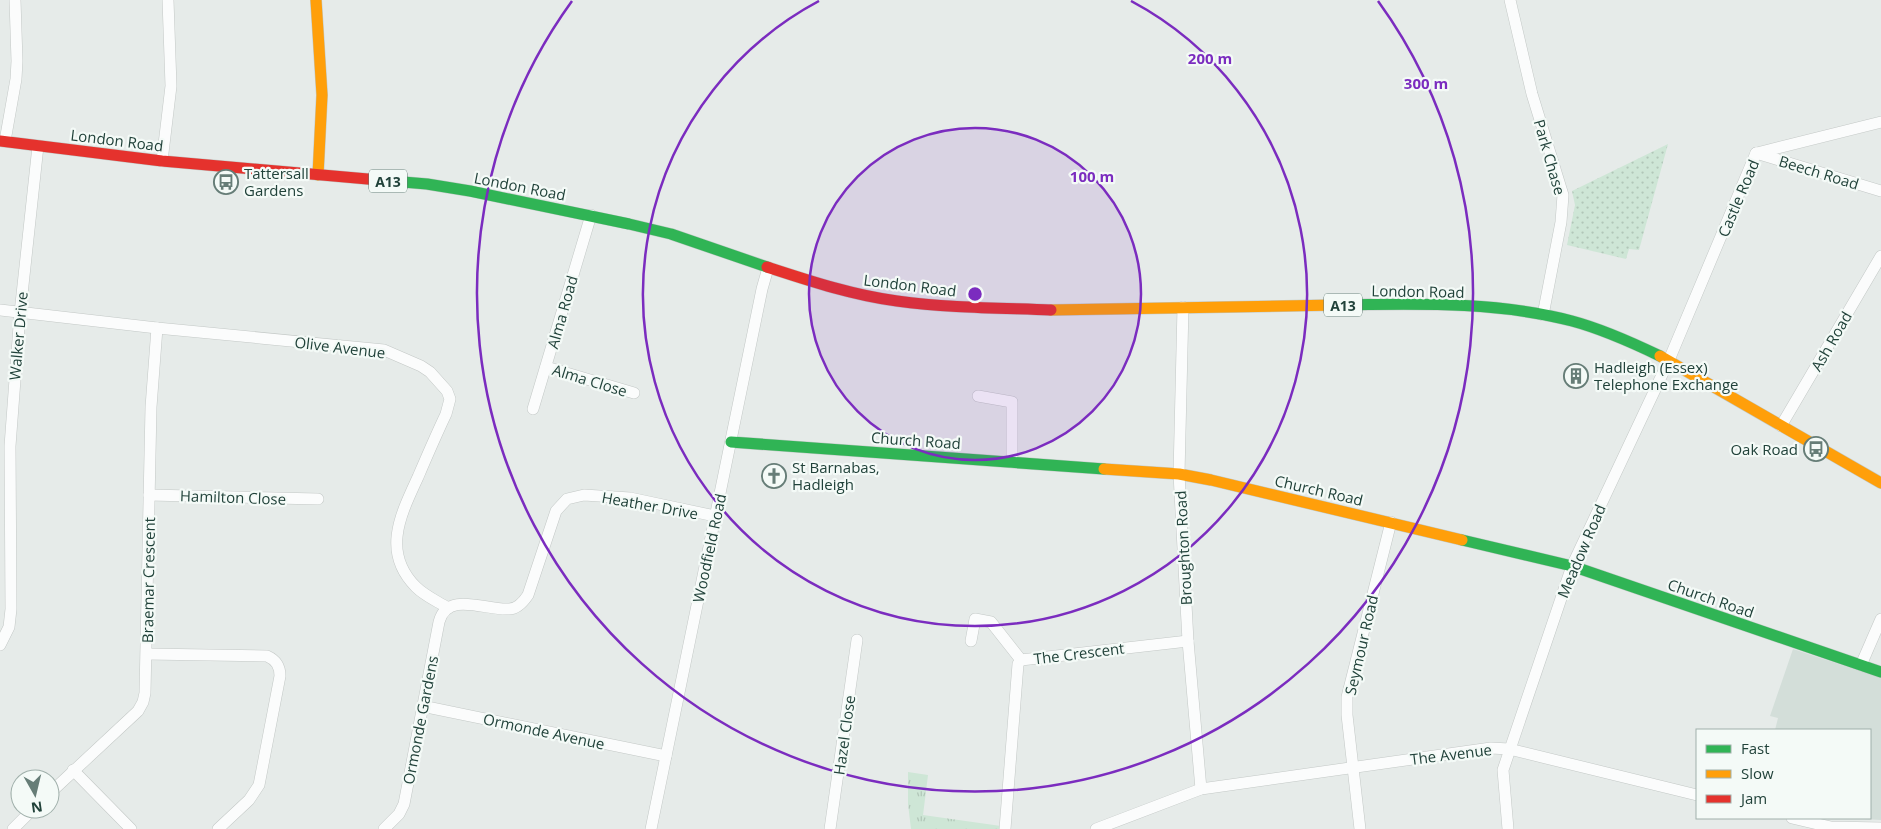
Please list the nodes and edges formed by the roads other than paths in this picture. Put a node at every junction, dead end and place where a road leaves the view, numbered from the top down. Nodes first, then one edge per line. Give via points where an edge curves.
1 (15, 0) edge
2 (168, 0) edge
3 (316, 0) edge
4 (1510, 0) edge
5 (1881, 122) edge
6 (2, 141) edge
7 (38, 146) junction
8 (1756, 153) junction
9 (162, 161) junction
10 (318, 175) junction
11 (1881, 191) edge
12 (591, 215) junction
13 (1881, 256) edge
14 (768, 268) junction
15 (1183, 307) junction
16 (0, 310) edge
17 (20, 313) junction
18 (1543, 315) junction
19 (157, 328) junction
20 (1669, 360) junction
21 (546, 367) junction
22 (634, 393) dead end
23 (978, 396) dead end
24 (533, 409) dead end
25 (1781, 426) junction
26 (730, 442) junction
27 (5, 446) edge
28 (1012, 462) junction
29 (1179, 474) junction
30 (1881, 483) edge
31 (149, 494) junction
32 (318, 499) dead end
33 (715, 516) junction
34 (1391, 522) junction
35 (1572, 566) junction
36 (448, 608) junction
37 (1881, 619) edge
38 (857, 640) dead end
39 (1188, 641) junction
40 (971, 642) dead end
41 (0, 645) edge
42 (147, 654) junction
43 (1021, 660) junction
44 (1861, 665) junction
45 (1881, 672) edge
46 (422, 706) junction
47 (1509, 749) junction
48 (666, 756) junction
49 (1353, 768) junction
50 (73, 770) junction
51 (60, 783) edge
52 (1201, 789) junction
53 (1696, 795) edge
54 (23, 819) edge
55 (1796, 819) edge
56 (1881, 828) edge
57 (13, 829) edge
58 (131, 829) edge
59 (218, 829) edge
60 (384, 829) edge
61 (651, 829) edge
62 (830, 829) edge
63 (1006, 829) edge
64 (1096, 829) edge
65 (1360, 829) edge
66 (1508, 829) edge

1 - 6 street via 16,80
2 - 9 street via 171,86
3 - 10 main road via 322,95
4 - 18 street, Park Chase via 1532,94 1563,195
5 - 8 street, Castle Road
6 - 7 main road, London Road / A13
7 - 9 main road, London Road / A13
7 - 17 street, Walker Drive
8 - 11 street, Beech Road
8 - 20 street, Castle Road
9 - 10 main road, London Road / A13
10 - 12 main road, London Road / A13 via 428,184
12 - 14 main road, London Road / A13 via 671,234
12 - 21 street, Alma Road
13 - 25 street, Ash Road
14 - 15 main road, London Road / A13 via 853,293 952,307 1053,310
14 - 26 street, Woodfield Road
15 - 18 main road, London Road / A13 via 1446,304
15 - 29 street, Broughton Road
16 - 17 street, Olive Avenue
17 - 19 street, Olive Avenue
17 - 27 street, Walker Drive
18 - 20 main road, London Road / A13 via 1580,323 1622,338
19 - 31 street, Braemar Crescent
19 - 36 street, Olive Avenue via 384,350 430,372 447,391 449,406 400,516 396,545 404,571 415,586
20 - 25 main road, London Road / A13
20 - 35 street, Meadow Road
21 - 22 street, Alma Close
21 - 24 street, Alma Road
23 - 28 street via 1012,402
25 - 30 main road, London Road / A13
26 - 28 main road, Church Road
26 - 33 street, Woodfield Road
27 - 41 street, Walker Drive via 11,610 9,627
28 - 29 main road, Church Road
29 - 34 main road, Church Road
29 - 39 street, Broughton Road
31 - 32 street, Hamilton Close
31 - 42 street, Braemar Crescent
33 - 36 street, Heather Drive via 630,498 572,497 562,502 556,511 528,595 522,603 510,610 465,604
33 - 48 street, Woodfield Road
34 - 35 main road, Church Road
34 - 49 street, Seymour Road via 1348,697
35 - 44 main road, Church Road
35 - 47 street, Meadow Road
36 - 46 street, Ormonde Gardens via 440,617
37 - 44 street
38 - 62 street, Hazel Close
39 - 43 street, The Crescent
39 - 52 street, Broughton Road
40 - 43 street via 975,619 991,622
42 - 50 street, Braemar Crescent via 145,693 138,710
42 - 59 street via 267,656 279,668 259,785 250,800
43 - 63 street, The Crescent via 1018,664
44 - 45 main road, Church Road
46 - 48 street, Ormonde Avenue
46 - 60 street, Ormonde Gardens via 404,804
47 - 49 street, The Avenue via 1491,748
47 - 53 street, The Avenue
47 - 66 street, Meadow Road via 1503,770
48 - 61 street, Woodfield Road
49 - 52 street, The Avenue
49 - 65 street, Seymour Road
50 - 51 street, Braemar Crescent
50 - 58 street
52 - 64 street
54 - 57 street
55 - 56 street via 1830,827

